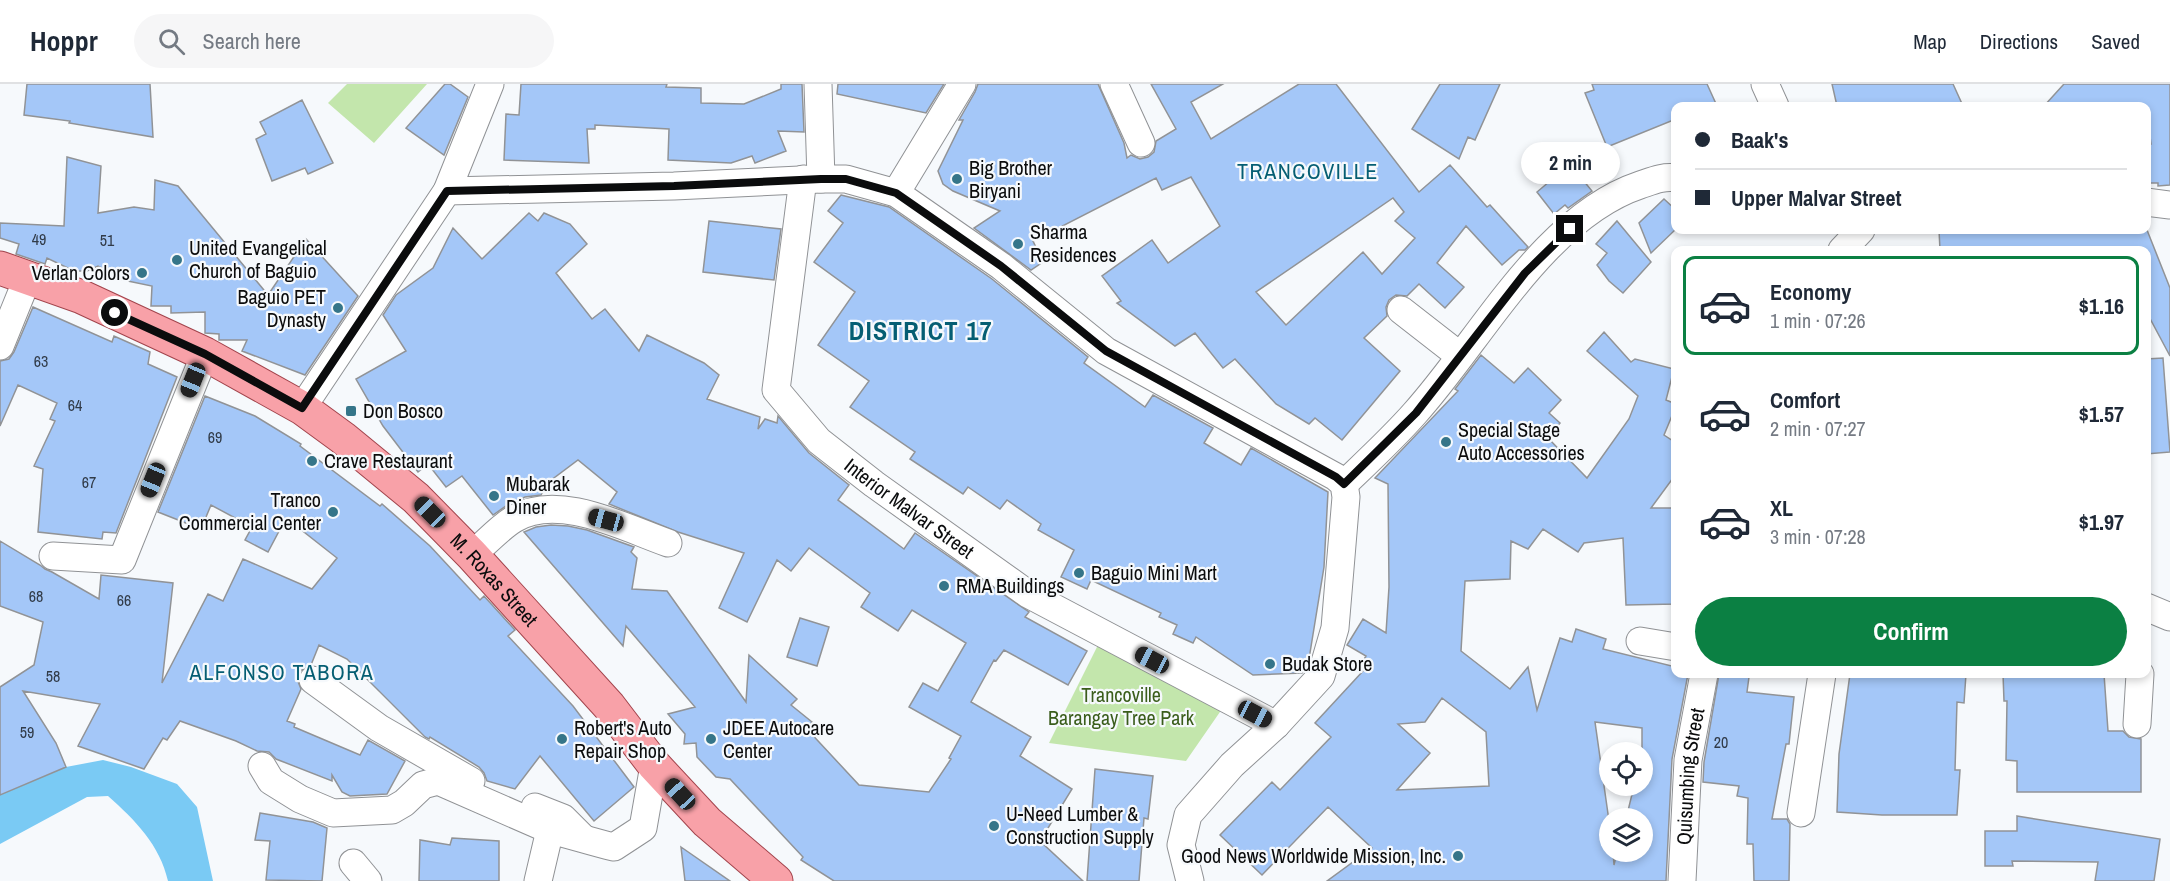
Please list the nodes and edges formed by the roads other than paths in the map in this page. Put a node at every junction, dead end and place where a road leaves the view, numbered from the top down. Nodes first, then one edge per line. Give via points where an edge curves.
1 (490, 84) edge
2 (818, 84) edge
3 (962, 84) edge
4 (1114, 84) edge
5 (1765, 84) edge
6 (1773, 102) edge
7 (1141, 143) dead end
8 (1671, 177) edge
9 (812, 179) junction
10 (447, 191) junction
11 (896, 193) junction
12 (2151, 203) edge
13 (2170, 205) edge
14 (1857, 234) edge
15 (1846, 246) edge
16 (14, 272) edge
17 (1401, 310) dead end
18 (0, 346) edge
19 (205, 354) junction
20 (1460, 356) junction
21 (302, 408) junction
22 (1344, 484) junction
23 (668, 543) dead end
24 (472, 555) junction
25 (52, 556) dead end
26 (2151, 609) edge
27 (2170, 617) edge
28 (1640, 641) dead end
29 (1671, 646) edge
30 (1703, 678) edge
31 (1821, 678) edge
32 (2140, 678) edge
33 (313, 680) dead end
34 (2137, 724) dead end
35 (1276, 725) junction
36 (654, 765) junction
37 (262, 766) dead end
38 (1802, 813) dead end
39 (550, 830) junction
40 (582, 837) junction
41 (538, 881) edge
42 (777, 881) edge
43 (1190, 881) edge
44 (1682, 881) edge

1 - 10 street
2 - 9 street, Interior Malvar Street
3 - 11 street
4 - 7 street
5 - 6 street
8 - 20 street via 1603,202 1559,238 1525,273
9 - 10 street
9 - 11 street via 846,179
9 - 35 street, Interior Malvar Street via 776,390 819,441 1028,594
10 - 21 street
11 - 22 street via 1001,266 1106,351
12 - 13 street
14 - 15 street
16 - 18 street
16 - 19 main road, M. Roxas Street via 82,297
17 - 20 street
19 - 21 main road, M. Roxas Street
19 - 25 street via 122,560
20 - 22 street via 1416,413
21 - 24 main road, M. Roxas Street via 416,498
22 - 35 street via 1335,628 1321,676
23 - 24 street via 561,508 535,510 515,519
24 - 36 main road, M. Roxas Street via 609,706
26 - 27 street
28 - 29 street
30 - 44 street, Quisumbing Street via 1689,760
31 - 38 street
32 - 34 street
33 - 40 street via 379,728 475,783 563,818
35 - 43 street via 1232,765 1188,815 1181,845
36 - 40 street via 643,828 614,847
36 - 42 main road, M. Roxas Street via 707,822
37 - 39 street via 271,781 300,800 333,813 392,810 423,785 438,781
39 - 40 street
39 - 41 street

